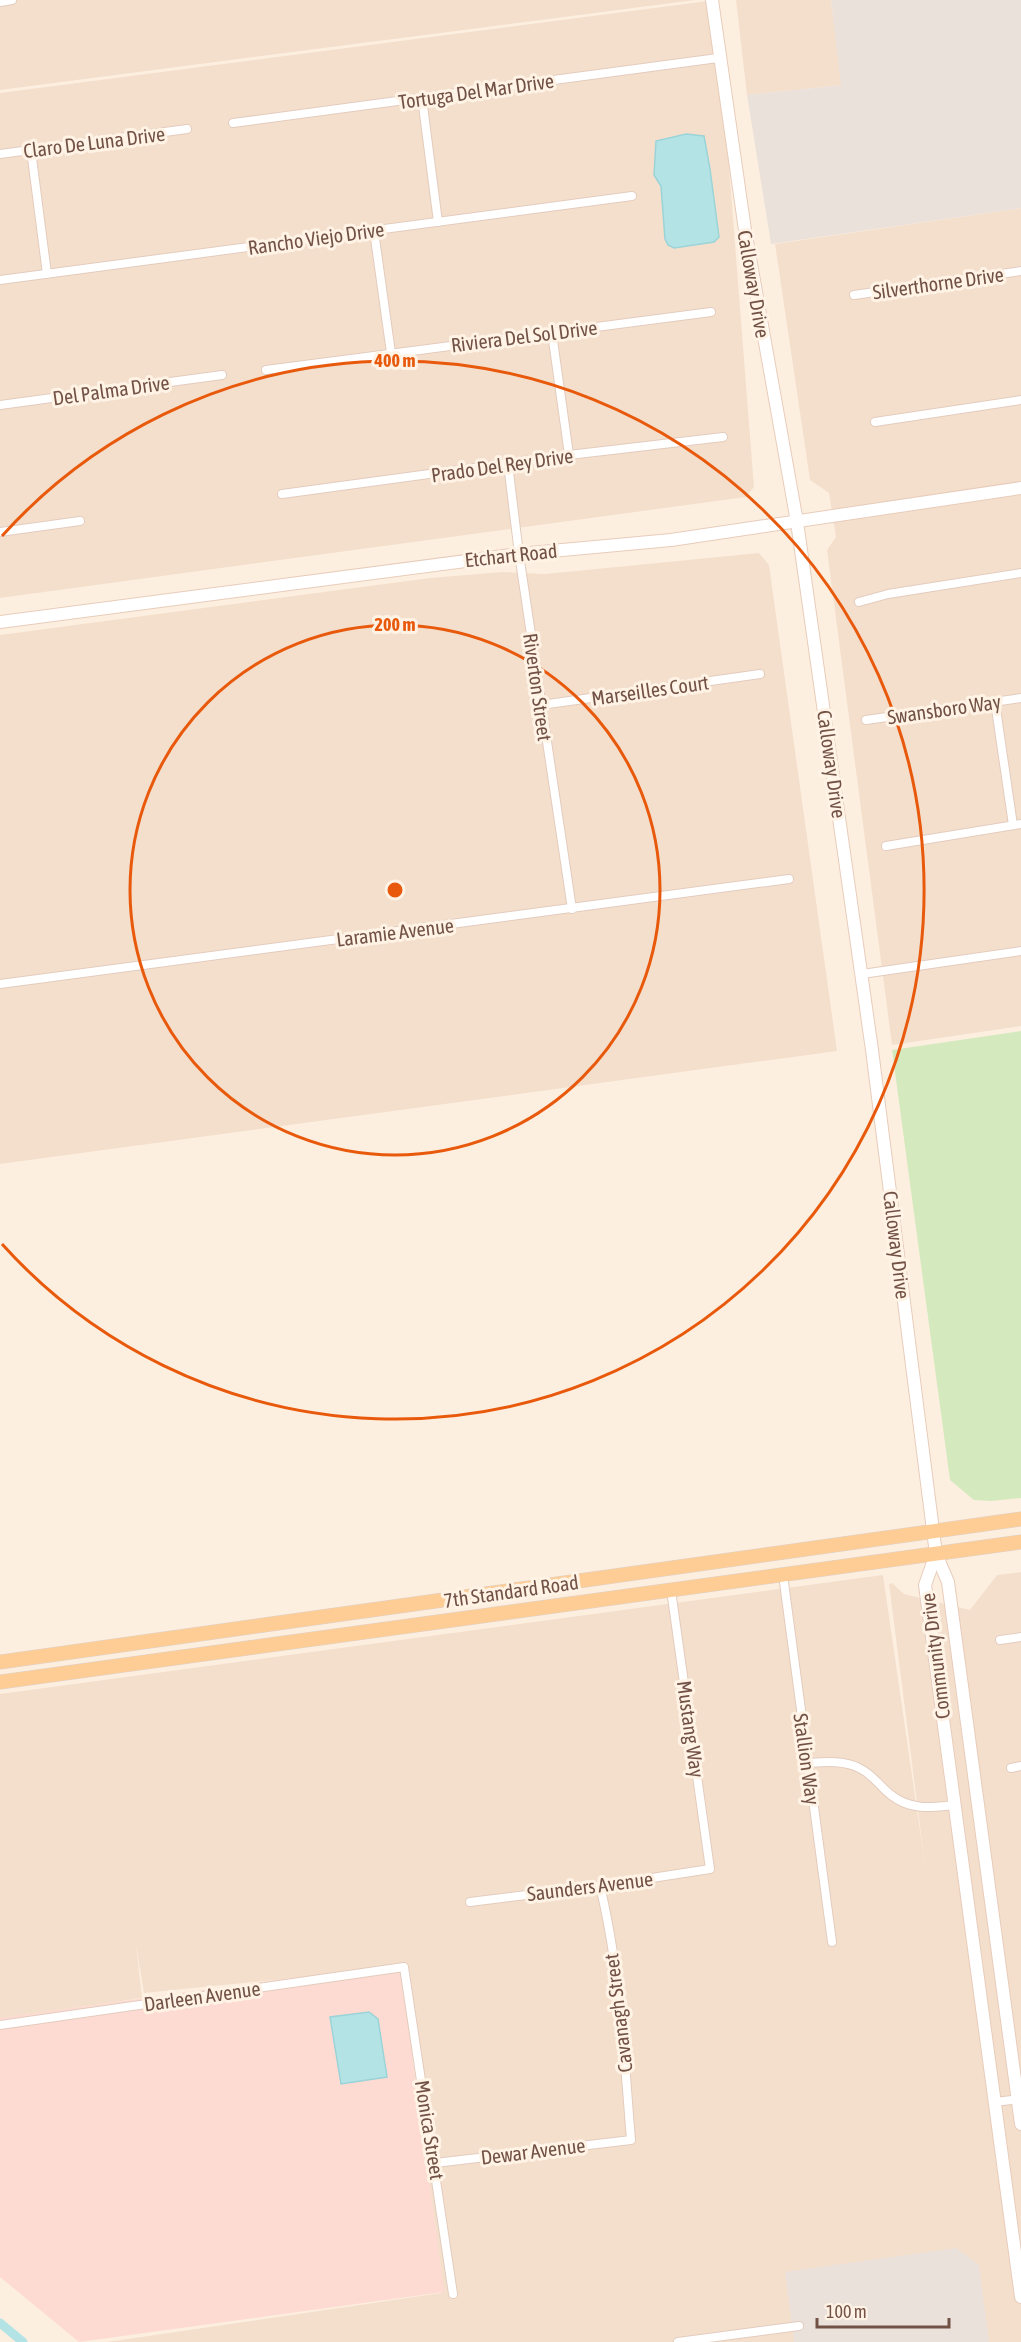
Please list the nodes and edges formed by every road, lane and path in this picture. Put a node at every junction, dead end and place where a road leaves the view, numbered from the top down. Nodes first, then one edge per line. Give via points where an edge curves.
1 (12, 0) edge
2 (712, 0) edge
3 (0, 2) edge
4 (718, 58) junction
5 (422, 98) junction
6 (233, 123) dead end
7 (187, 129) dead end
8 (31, 150) junction
9 (0, 154) edge
10 (632, 196) dead end
11 (438, 222) junction
12 (374, 231) junction
13 (1021, 271) edge
14 (47, 274) junction
15 (0, 280) edge
16 (854, 296) dead end
17 (711, 312) dead end
18 (552, 333) junction
19 (391, 353) junction
20 (266, 370) dead end
21 (222, 375) dead end
22 (1021, 400) edge
23 (0, 405) edge
24 (875, 422) dead end
25 (723, 437) dead end
26 (569, 455) junction
27 (508, 464) junction
28 (1021, 488) edge
29 (282, 495) dead end
30 (80, 521) dead end
31 (797, 522) junction
32 (0, 532) edge
33 (519, 554) junction
34 (1021, 573) edge
35 (859, 602) dead end
36 (0, 622) edge
37 (760, 674) dead end
38 (1021, 698) edge
39 (995, 702) junction
40 (541, 705) junction
41 (866, 720) dead end
42 (1017, 825) edge
43 (886, 846) dead end
44 (789, 879) dead end
45 (572, 909) junction
46 (1021, 951) edge
47 (862, 974) junction
48 (0, 984) edge
49 (1021, 1520) edge
50 (934, 1530) junction
51 (1021, 1542) edge
52 (936, 1554) junction
53 (783, 1575) junction
54 (671, 1590) junction
55 (1021, 1637) edge
56 (1000, 1640) dead end
57 (0, 1662) edge
58 (0, 1682) edge
59 (808, 1763) junction
60 (1021, 1766) edge
61 (1011, 1768) dead end
62 (953, 1805) junction
63 (710, 1869) joint
64 (600, 1886) junction
65 (470, 1902) dead end
66 (832, 1942) dead end
67 (404, 1967) joint
68 (0, 2025) edge
69 (1019, 2099) edge
70 (995, 2102) junction
71 (1021, 2124) edge
72 (632, 2140) joint
73 (435, 2163) junction
74 (453, 2294) dead end
75 (1021, 2298) edge
76 (799, 2326) dead end
77 (760, 2331) junction
78 (678, 2342) edge
79 (761, 2342) edge

1 - 3 street
2 - 4 street, Calloway Drive
4 - 5 street, Tortuga Del Mar Drive
4 - 31 street, Calloway Drive
5 - 6 street, Tortuga Del Mar Drive
5 - 11 street
7 - 8 street, Claro De Luna Drive
8 - 9 street, Claro De Luna Drive
8 - 14 street
10 - 11 street, Rancho Viejo Drive
11 - 12 street, Rancho Viejo Drive
12 - 14 street, Rancho Viejo Drive
12 - 19 street
13 - 16 street, Silverthorne Drive
14 - 15 street, Rancho Viejo Drive
17 - 18 street, Riviera Del Sol Drive
18 - 19 street, Riviera Del Sol Drive
18 - 26 street
19 - 20 street, Riviera Del Sol Drive
21 - 23 street, Del Palma Drive
22 - 24 street
25 - 26 street, Prado Del Rey Drive
26 - 27 street, Prado Del Rey Drive
27 - 29 street, Prado Del Rey Drive
27 - 33 street, Riverton Street
28 - 31 street, Etchart Road
30 - 32 street
31 - 33 street, Etchart Road via 671,540
31 - 47 street, Calloway Drive
33 - 36 street, Etchart Road
33 - 40 street, Riverton Street
34 - 35 street
37 - 40 street, Marseilles Court
38 - 39 street, Swansboro Way
39 - 41 street, Swansboro Way
39 - 42 street
40 - 45 street, Riverton Street
42 - 43 street
44 - 45 street, Laramie Avenue
45 - 48 street, Laramie Avenue
46 - 47 street
47 - 50 street, Calloway Drive
49 - 50 main road, 7th Standard Road
50 - 52 street, Calloway Drive
50 - 57 main road, 7th Standard Road
51 - 52 main road, 7th Standard Road
52 - 53 main road, 7th Standard Road
52 - 62 street, Community Drive via 925,1585
52 - 69 street, Community Drive via 948,1582
53 - 54 main road, 7th Standard Road
53 - 59 street, Stallion Way
54 - 58 main road, 7th Standard Road
54 - 63 street, Mustang Way
55 - 56 street
59 - 62 street via 857,1766 875,1777 890,1794 917,1808
59 - 66 street, Stallion Way
60 - 61 street
62 - 70 street, Community Drive
63 - 64 street, Saunders Avenue
64 - 65 street, Saunders Avenue
64 - 72 street, Cavanagh Street via 620,2020
67 - 68 street, Darleen Avenue
67 - 73 street, Monica Street
69 - 70 street
69 - 71 street, Community Drive
70 - 75 street, Community Drive
72 - 73 street, Dewar Avenue
73 - 74 street, Monica Street
76 - 77 street
77 - 78 street
77 - 79 street

